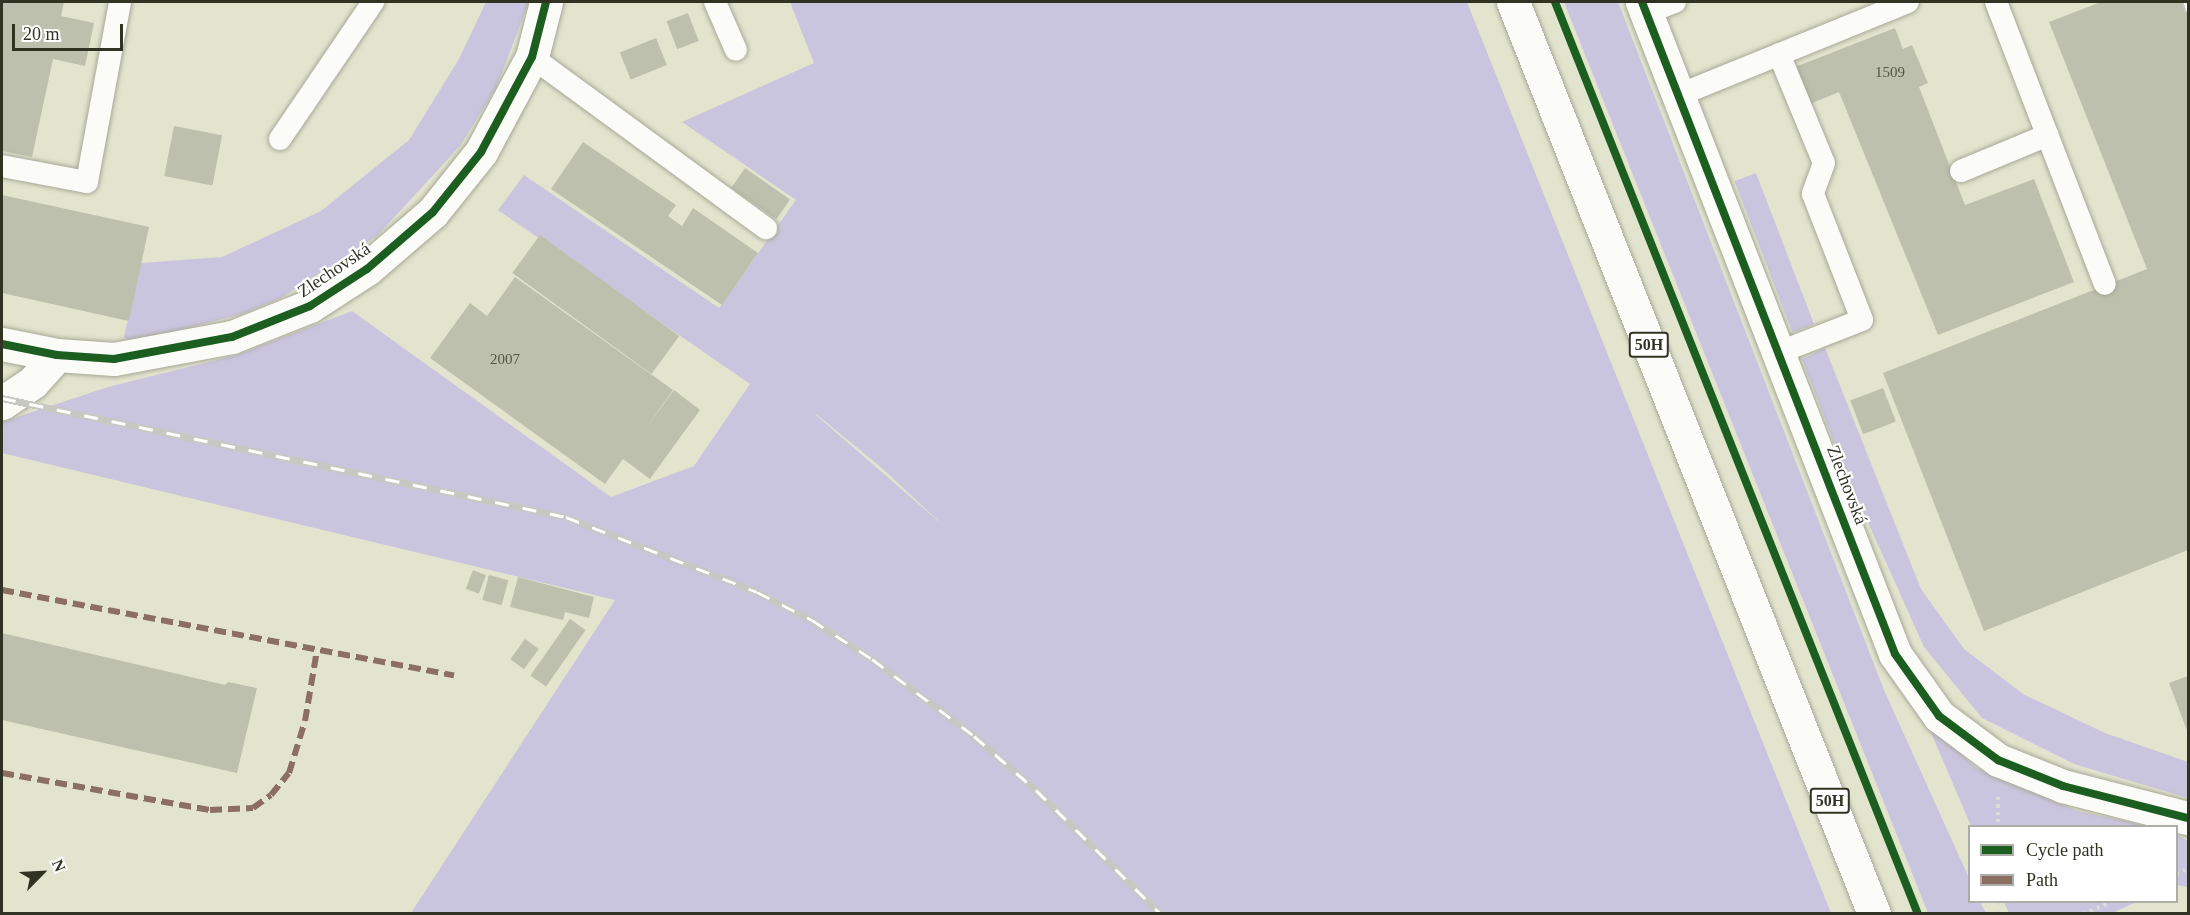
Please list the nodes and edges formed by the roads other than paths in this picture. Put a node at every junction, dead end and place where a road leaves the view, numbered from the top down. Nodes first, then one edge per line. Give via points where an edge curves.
1 (120, 2) edge
2 (373, 2) edge
3 (546, 2) edge
4 (716, 2) edge
5 (1513, 2) edge
6 (1908, 2) edge
7 (1996, 2) edge
8 (1654, 5) edge
9 (736, 50) dead end
10 (1779, 54) junction
11 (532, 57) junction
12 (1679, 95) junction
13 (2048, 135) junction
14 (280, 139) dead end
15 (2, 166) edge
16 (1961, 171) dead end
17 (766, 228) dead end
18 (2105, 284) dead end
19 (2, 344) edge
20 (1780, 352) junction
21 (57, 355) junction
22 (2, 403) edge
23 (2188, 818) edge
24 (1874, 914) edge

1 - 15 lane via 87,182
2 - 14 lane
3 - 11 street, Zlechovská
4 - 9 lane
5 - 24 street, 50H
6 - 10 lane
7 - 13 lane
8 - 12 street, Zlechovská
10 - 12 lane
10 - 20 lane via 1824,163 1813,194 1862,320
11 - 17 lane
11 - 21 street, Zlechovská via 481,152 434,212 367,269 310,306 271,324 192,346 114,359
12 - 20 street, Zlechovská
13 - 16 lane
13 - 18 lane
19 - 21 street, Zlechovská
20 - 23 street, Zlechovská via 1895,654 1939,716 1998,760 2063,786
21 - 22 street via 33,382

